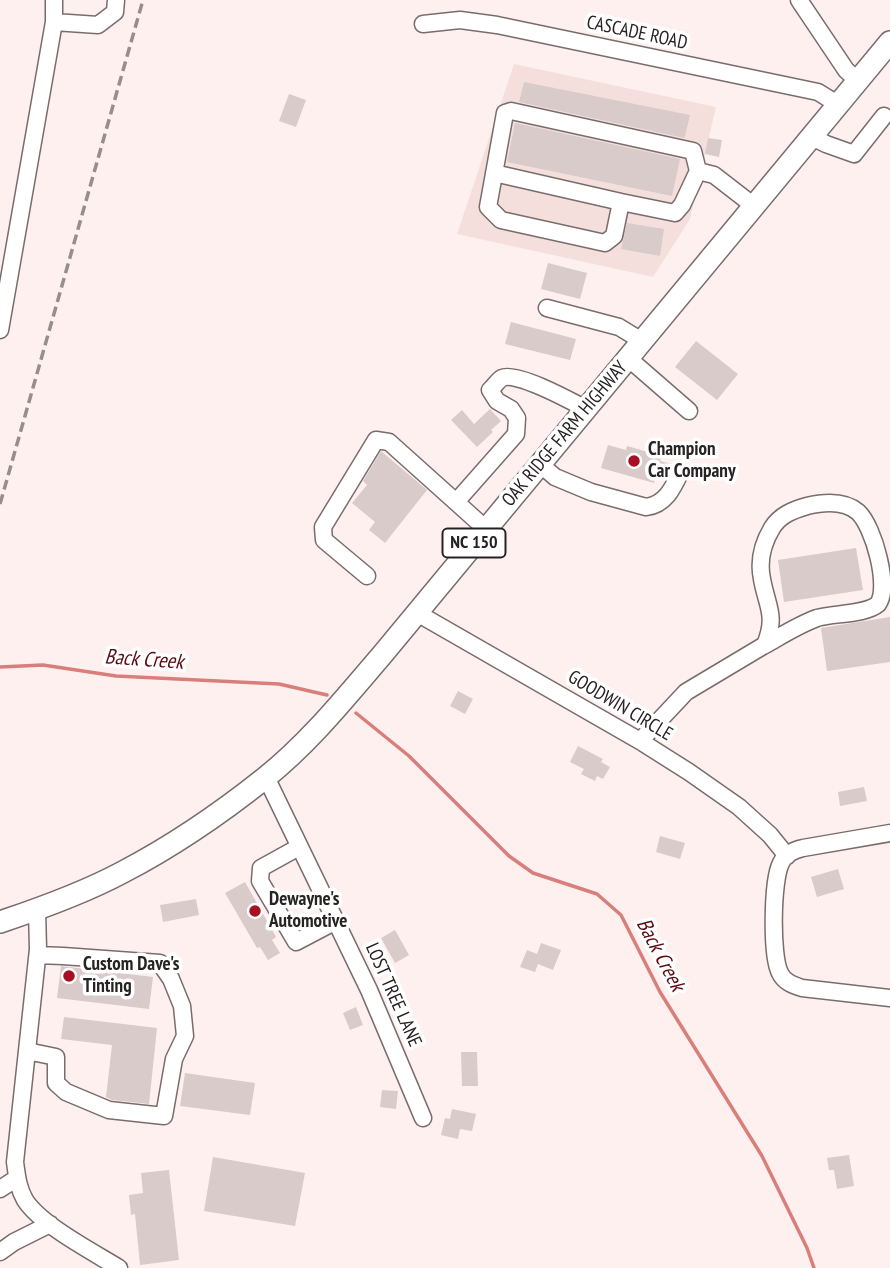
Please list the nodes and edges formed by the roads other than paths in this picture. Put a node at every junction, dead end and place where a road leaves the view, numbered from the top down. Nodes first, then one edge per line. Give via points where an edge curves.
1 (54, 0) edge
2 (116, 0) edge
3 (799, 0) edge
4 (54, 22) junction
5 (423, 24) dead end
6 (890, 42) edge
7 (858, 81) junction
8 (839, 105) junction
9 (884, 116) dead end
10 (812, 137) junction
11 (698, 171) junction
12 (494, 173) junction
13 (621, 202) junction
14 (754, 206) junction
15 (547, 308) dead end
16 (0, 330) edge
17 (642, 341) junction
18 (628, 358) junction
19 (586, 409) junction
20 (689, 411) dead end
21 (540, 464) junction
22 (680, 473) dead end
23 (456, 502) junction
24 (486, 529) junction
25 (367, 576) dead end
26 (417, 613) junction
27 (765, 645) junction
28 (640, 741) junction
29 (266, 777) junction
30 (890, 833) edge
31 (299, 847) junction
32 (787, 856) junction
33 (37, 910) junction
34 (336, 921) junction
35 (0, 922) edge
36 (38, 955) junction
37 (890, 998) edge
38 (27, 1051) junction
39 (423, 1118) dead end
40 (17, 1178) junction
41 (0, 1189) edge
42 (50, 1224) junction
43 (0, 1252) edge
44 (120, 1268) edge

1 - 4 street
2 - 4 street via 115,12 98,24
3 - 7 street
4 - 16 street
5 - 8 street, CASCADE ROAD via 460,20 497,25 818,92
6 - 7 main road, OAK RIDGE FARM HIGHWAY / NC 150
7 - 8 main road, OAK RIDGE FARM HIGHWAY / NC 150
8 - 10 main road, OAK RIDGE FARM HIGHWAY / NC 150
9 - 10 street via 854,154
10 - 14 main road, OAK RIDGE FARM HIGHWAY / NC 150
11 - 12 street via 693,150 511,111 505,113
11 - 13 street via 675,213
11 - 14 street via 714,175
12 - 13 street
12 - 13 street via 488,207 501,220 605,243 614,236
14 - 17 main road, OAK RIDGE FARM HIGHWAY / NC 150
15 - 17 street via 619,327
17 - 18 main road, OAK RIDGE FARM HIGHWAY / NC 150
18 - 19 main road, OAK RIDGE FARM HIGHWAY / NC 150
18 - 20 street
19 - 21 main road, OAK RIDGE FARM HIGHWAY / NC 150
19 - 23 street via 538,385 511,376 501,378 490,390 517,418 516,434
21 - 22 street via 555,477 591,492 646,507 658,504
21 - 24 main road, OAK RIDGE FARM HIGHWAY / NC 150
23 - 24 street
23 - 25 street via 389,442 376,440 323,527 324,540
24 - 26 main road, OAK RIDGE FARM HIGHWAY / NC 150
26 - 28 street, GOODWIN CIRCLE
26 - 29 main road, OAK RIDGE FARM HIGHWAY / NC 150 via 325,720
27 - 27 street via 818,618 880,603 886,588 883,564 860,514 840,504 821,503 780,517 761,558 761,578 771,614
27 - 28 street via 686,692
28 - 32 street, GOODWIN CIRCLE via 739,807
29 - 31 street, LOST TREE LANE
29 - 33 main road, OAK RIDGE FARM HIGHWAY / NC 150 via 214,816 122,873
30 - 32 street via 794,850
31 - 34 street, LOST TREE LANE
31 - 34 street via 261,868 260,881 296,942
32 - 37 street via 778,873 773,920 780,975 802,988
33 - 35 main road, OAK RIDGE FARM HIGHWAY / NC 150
33 - 36 street
34 - 39 street, LOST TREE LANE
36 - 38 street
36 - 38 street via 160,963 182,1006 185,1037 174,1059 164,1116 109,1110 66,1092 56,1083 56,1056
38 - 40 street
40 - 41 street
40 - 42 street via 26,1200
42 - 43 street
42 - 44 street

